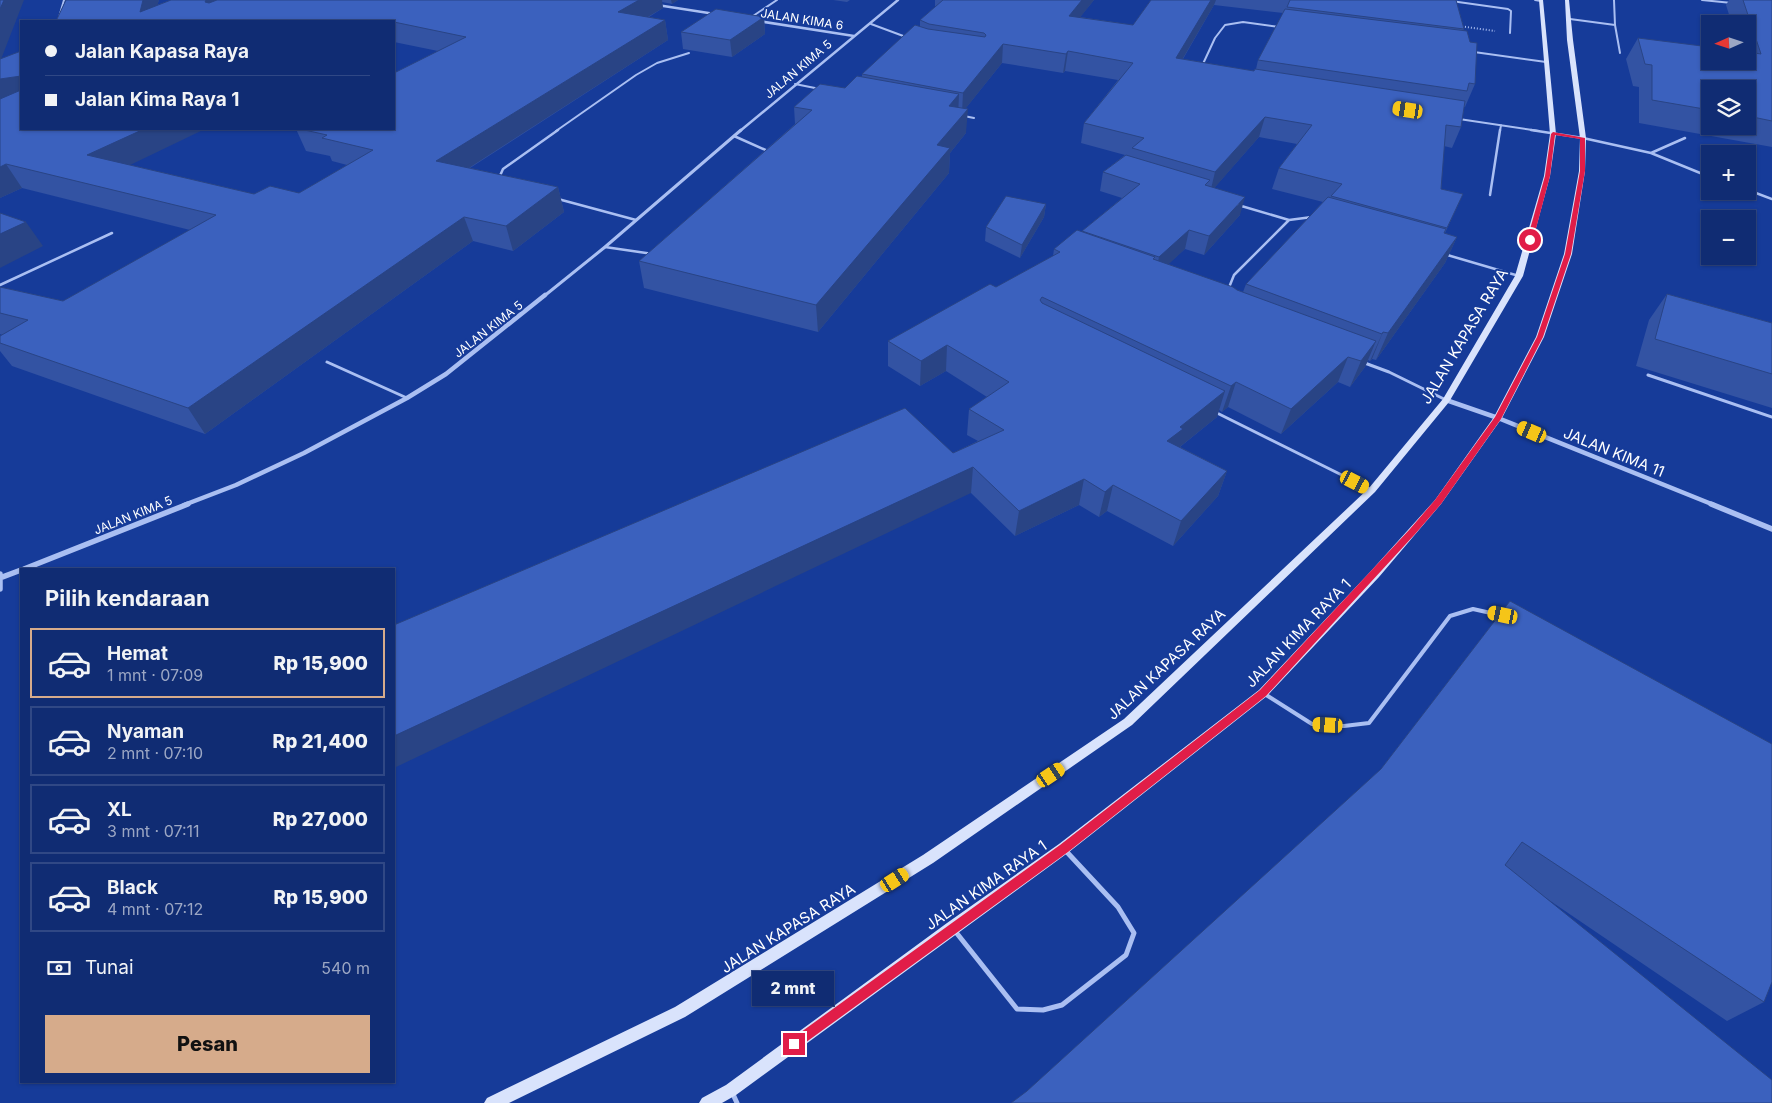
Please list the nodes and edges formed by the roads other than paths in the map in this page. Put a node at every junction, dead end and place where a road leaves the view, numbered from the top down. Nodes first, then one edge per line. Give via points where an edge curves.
1 (64, 0) edge
2 (777, 0) edge
3 (898, 0) edge
4 (1444, 0) edge
5 (1539, 0) edge
6 (1567, 0) edge
7 (1614, 0) edge
8 (1702, 0) edge
9 (649, 3) dead end
10 (1737, 4) dead end
11 (721, 15) edge
12 (748, 19) joint
13 (1570, 19) junction
14 (58, 20) edge
15 (871, 24) junction
16 (1615, 25) junction
17 (1285, 28) edge
18 (1510, 33) road end
19 (854, 36) junction
20 (912, 39) edge
21 (1472, 52) edge
22 (689, 53) edge
23 (1620, 53) dead end
24 (1546, 62) junction
25 (1202, 66) edge
26 (795, 84) junction
27 (823, 90) edge
28 (956, 114) edge
29 (974, 118) dead end
30 (1453, 118) edge
31 (1501, 125) junction
32 (1553, 134) junction
33 (734, 136) junction
34 (1583, 138) junction
35 (1685, 138) dead end
36 (1651, 153) junction
37 (776, 156) edge
38 (1701, 174) edge
39 (504, 183) edge
40 (1756, 193) edge
41 (1490, 195) dead end
42 (1772, 198) edge
43 (556, 199) edge
44 (1234, 204) edge
45 (1318, 218) edge
46 (636, 220) junction
47 (1289, 220) junction
48 (112, 233) dead end
49 (605, 247) junction
50 (1436, 251) edge
51 (661, 254) edge
52 (1519, 276) junction
53 (0, 285) edge
54 (1225, 296) edge
55 (1353, 359) edge
56 (327, 362) dead end
57 (1648, 375) dead end
58 (407, 398) junction
59 (1446, 400) junction
60 (1206, 408) edge
61 (1772, 417) edge
62 (1498, 418) junction
63 (1372, 490) junction
64 (1772, 529) edge
65 (26, 568) edge
66 (20, 570) edge
67 (0, 574) edge
68 (0, 578) edge
69 (0, 589) edge
70 (1512, 620) edge
71 (1263, 693) junction
72 (1064, 848) junction
73 (952, 928) junction
74 (731, 1090) junction
75 (492, 1103) edge
76 (707, 1103) edge
77 (737, 1103) edge

1 - 14 lane
2 - 12 lane
3 - 15 street, JALAN KIMA 5
4 - 18 lane via 1508,9 1511,11
5 - 24 main road, JALAN KAPASA RAYA
6 - 13 main road, JALAN KIMA RAYA 1
7 - 16 lane
8 - 10 lane
9 - 11 street
12 - 19 street, JALAN KIMA 6
13 - 16 lane
13 - 34 main road, JALAN KIMA RAYA 1
15 - 19 street, JALAN KIMA 5
15 - 20 lane
16 - 23 lane
17 - 25 lane via 1237,22 1225,24
19 - 26 street, JALAN KIMA 5
21 - 24 lane
22 - 39 lane via 657,63 597,102 503,169 498,178
24 - 32 main road, JALAN KAPASA RAYA
26 - 27 lane
26 - 33 street, JALAN KIMA 5
28 - 29 lane
30 - 31 lane
31 - 32 lane
31 - 41 lane
32 - 34 lane
32 - 52 main road, JALAN KAPASA RAYA via 1547,176
33 - 37 lane
33 - 46 street, JALAN KIMA 5
34 - 36 lane
34 - 62 main road, JALAN KIMA RAYA 1 via 1581,180 1568,254 1540,337
35 - 36 lane
36 - 38 lane
40 - 42 lane
43 - 46 lane
44 - 47 lane
45 - 47 lane
46 - 49 street, JALAN KIMA 5
47 - 54 lane via 1234,275
48 - 53 lane
49 - 51 lane
49 - 58 street, JALAN KIMA 5 via 446,374
50 - 52 lane
52 - 59 main road, JALAN KAPASA RAYA
55 - 59 lane via 1389,372
56 - 58 lane
57 - 61 lane
58 - 65 street, JALAN KIMA 5 via 236,485
59 - 62 street, JALAN KIMA 11
59 - 63 main road, JALAN KAPASA RAYA
60 - 63 lane
62 - 64 street, JALAN KIMA 11
62 - 71 main road, JALAN KIMA RAYA 1 via 1438,502
63 - 75 main road, JALAN KAPASA RAYA via 1128,722 928,859 680,1012
66 - 68 street, JALAN KIMA 5
67 - 68 street
68 - 69 street
70 - 71 lane via 1473,609 1450,616 1369,723 1344,726 1312,724
71 - 72 main road, JALAN KIMA RAYA 1
72 - 73 main road, JALAN KIMA RAYA 1
72 - 73 lane via 1118,907 1134,933 1126,956 1062,1005 1043,1010 1017,1009
73 - 74 main road, JALAN KIMA RAYA 1
74 - 76 main road, JALAN KIMA RAYA 1
74 - 77 lane

